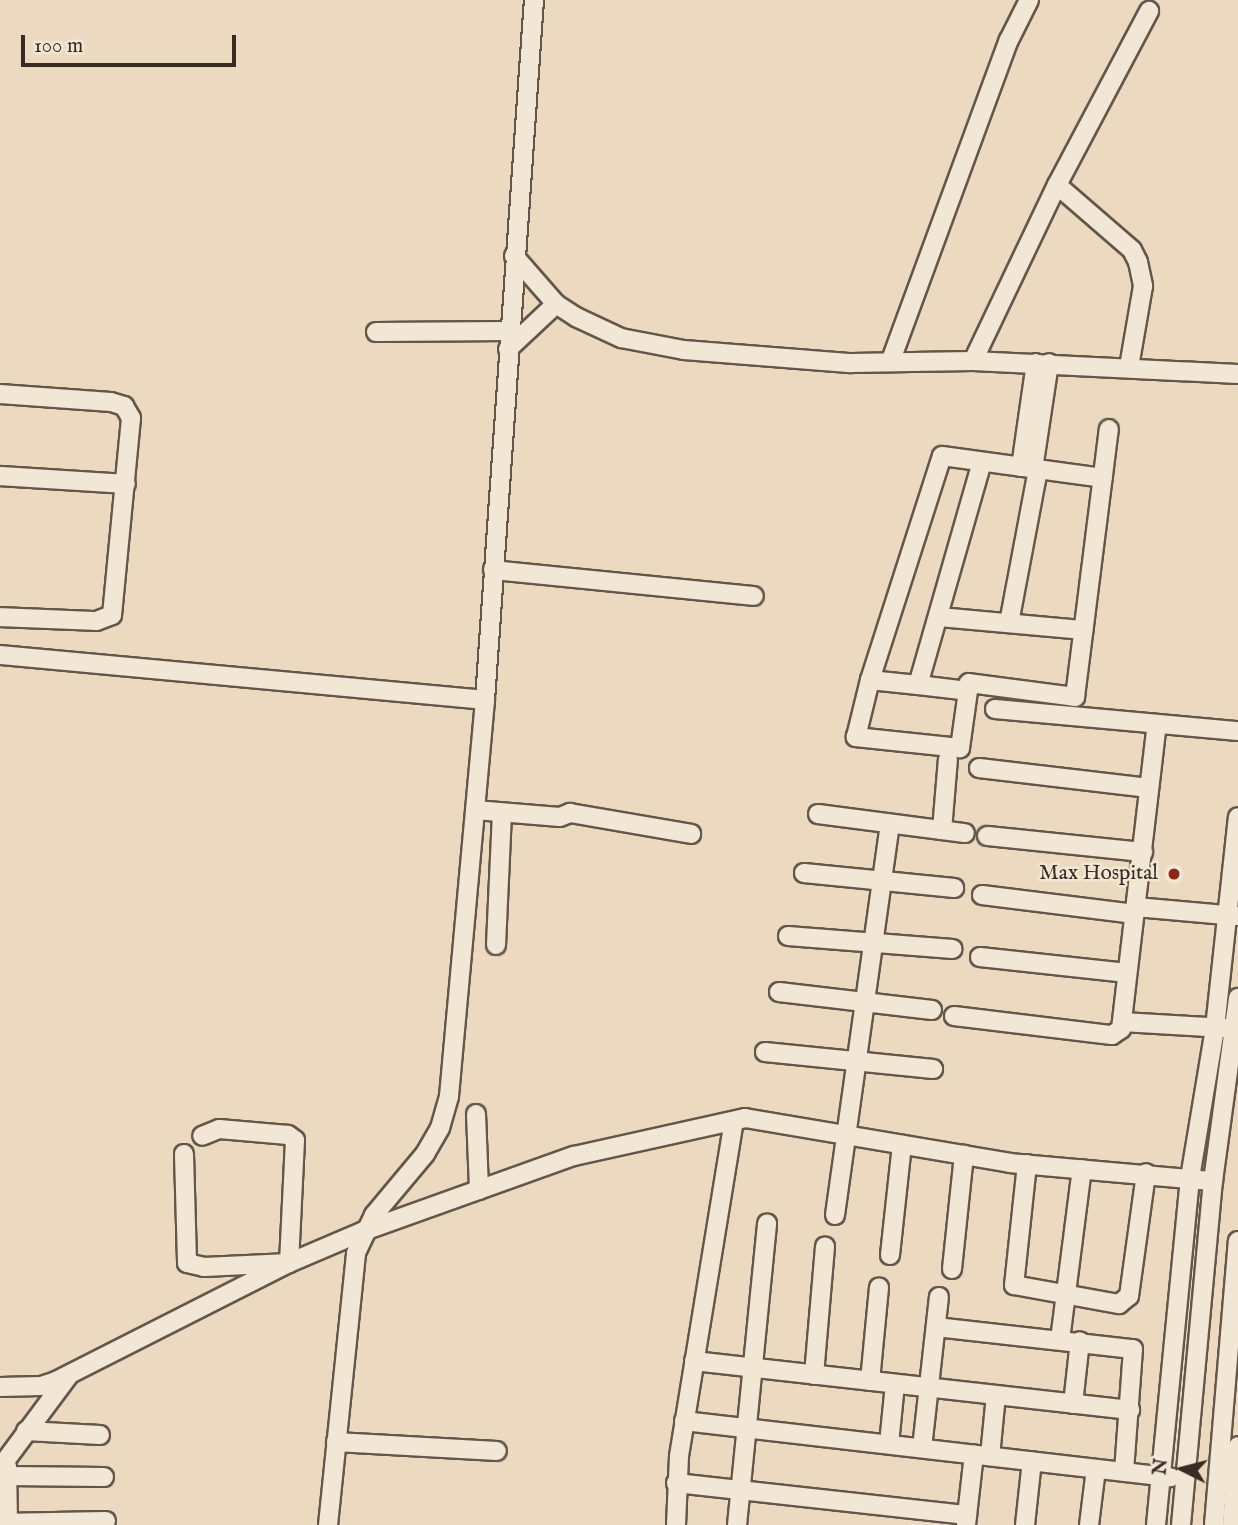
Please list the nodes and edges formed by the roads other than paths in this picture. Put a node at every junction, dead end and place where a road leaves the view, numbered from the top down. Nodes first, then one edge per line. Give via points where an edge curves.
1 (534, 0) edge
2 (1029, 0) edge
3 (1149, 11) dead end
4 (1057, 185) junction
5 (514, 256) junction
6 (556, 304) junction
7 (376, 332) dead end
8 (508, 340) junction
9 (891, 360) junction
10 (973, 360) junction
11 (1042, 363) junction
12 (1129, 367) junction
13 (1238, 374) edge
14 (0, 394) edge
15 (1109, 429) dead end
16 (982, 462) junction
17 (1031, 468) junction
18 (0, 476) edge
19 (1102, 478) junction
20 (126, 484) junction
21 (493, 570) junction
22 (754, 596) dead end
23 (0, 617) edge
24 (940, 617) junction
25 (1009, 623) junction
26 (1083, 630) junction
27 (0, 655) edge
28 (870, 680) junction
29 (918, 685) junction
30 (968, 691) junction
31 (485, 700) junction
32 (995, 709) dead end
33 (1157, 724) junction
34 (1238, 732) edge
35 (948, 760) dead end
36 (979, 768) dead end
37 (1149, 788) junction
38 (475, 810) junction
39 (502, 813) junction
40 (818, 814) dead end
41 (1238, 817) edge
42 (890, 824) junction
43 (942, 830) junction
44 (965, 833) dead end
45 (691, 834) dead end
46 (987, 836) dead end
47 (1143, 852) junction
48 (804, 873) dead end
49 (881, 881) junction
50 (954, 888) dead end
51 (982, 895) dead end
52 (1136, 911) junction
53 (1232, 915) edge
54 (788, 936) dead end
55 (873, 943) junction
56 (496, 945) dead end
57 (952, 949) dead end
58 (980, 957) dead end
59 (1229, 972) edge
60 (1127, 973) junction
61 (779, 992) dead end
62 (1238, 998) edge
63 (864, 1003) junction
64 (932, 1010) dead end
65 (954, 1016) dead end
66 (1123, 1022) junction
67 (1215, 1028) junction
68 (1234, 1029) junction
69 (765, 1052) dead end
70 (856, 1061) junction
71 (933, 1069) dead end
72 (476, 1114) dead end
73 (734, 1121) junction
74 (844, 1135) junction
75 (202, 1136) dead end
76 (902, 1145) junction
77 (184, 1154) dead end
78 (964, 1155) junction
79 (1027, 1164) junction
80 (1082, 1169) junction
81 (1146, 1173) junction
82 (1191, 1178) junction
83 (1213, 1181) junction
84 (479, 1190) junction
85 (835, 1215) dead end
86 (767, 1223) dead end
87 (364, 1231) junction
88 (1238, 1241) edge
89 (825, 1246) dead end
90 (890, 1255) dead end
91 (289, 1263) junction
92 (952, 1269) dead end
93 (879, 1287) dead end
94 (1065, 1296) junction
95 (939, 1297) dead end
96 (936, 1327) junction
97 (1059, 1339) junction
98 (1080, 1341) junction
99 (694, 1361) junction
100 (752, 1368) junction
101 (71, 1373) junction
102 (814, 1375) junction
103 (870, 1381) junction
104 (1233, 1383) edge
105 (895, 1384) junction
106 (0, 1387) edge
107 (929, 1387) junction
108 (996, 1395) junction
109 (1073, 1404) junction
110 (1130, 1410) junction
111 (684, 1420) junction
112 (746, 1428) junction
113 (26, 1431) junction
114 (100, 1435) dead end
115 (336, 1442) junction
116 (888, 1444) junction
117 (1238, 1446) edge
118 (922, 1448) junction
119 (497, 1451) dead end
120 (982, 1455) junction
121 (1032, 1461) junction
122 (5, 1467) edge
123 (1096, 1469) junction
124 (1124, 1472) junction
125 (1160, 1476) junction
126 (104, 1477) dead end
127 (1185, 1479) junction
128 (676, 1483) junction
129 (740, 1489) junction
130 (910, 1517) edge
131 (967, 1520) edge
132 (106, 1521) dead end
133 (5, 1524) edge
134 (328, 1525) edge
135 (676, 1525) edge
136 (737, 1525) edge
137 (1025, 1525) edge
138 (1089, 1525) edge
139 (1156, 1525) edge
140 (1181, 1525) edge
141 (1214, 1525) edge
142 (1232, 1525) edge

1 - 5 street
2 - 9 street via 1009,40
3 - 4 street
4 - 10 street
4 - 12 street via 1132,250 1138,262 1143,286
5 - 6 street
5 - 8 street
6 - 8 street
6 - 9 street via 621,338 684,350 851,363
7 - 8 street
8 - 21 street
9 - 10 street
10 - 11 street
11 - 12 street
11 - 17 street
12 - 13 street
14 - 20 street via 124,406 131,418
15 - 19 street
16 - 17 street
16 - 24 street
16 - 28 street via 942,456
17 - 19 street
17 - 25 street
18 - 20 street
19 - 26 street
20 - 23 street via 112,615 96,621
21 - 22 street
21 - 31 street
24 - 25 street
24 - 29 street
25 - 26 street
26 - 30 street via 1075,696 969,683
27 - 31 street
28 - 29 street
28 - 30 street via 856,737 960,748
29 - 30 street
31 - 38 street
32 - 33 street
33 - 34 street
33 - 37 street
35 - 43 street
36 - 37 street
37 - 47 street
38 - 39 street
38 - 87 street via 449,1096 440,1128 425,1154
39 - 45 street via 560,817 570,813
39 - 56 street
40 - 42 street
41 - 53 street
42 - 43 street
42 - 49 street
43 - 44 street
46 - 47 street
47 - 52 street
48 - 49 street
49 - 50 street
49 - 55 street
51 - 52 street
52 - 53 street
52 - 60 street
53 - 59 street
54 - 55 street
55 - 57 street
55 - 63 street
58 - 60 street
59 - 67 street
60 - 66 street
61 - 63 street
62 - 68 street
63 - 64 street
63 - 70 street
65 - 66 street via 1112,1035
66 - 67 street
67 - 68 street
67 - 82 street
68 - 83 street
69 - 70 street
70 - 71 street
70 - 74 street
72 - 84 street
73 - 74 street via 745,1118
73 - 84 street via 574,1156
73 - 99 street
74 - 76 street
74 - 85 street
75 - 91 street via 219,1129 289,1135 295,1140
76 - 78 street
76 - 90 street
77 - 91 street via 187,1263 204,1267
78 - 79 street
78 - 92 street
79 - 80 street
79 - 94 street via 1014,1285
80 - 81 street
80 - 94 street
81 - 82 street
81 - 94 street via 1127,1301 1119,1304
82 - 83 street
82 - 125 street
83 - 127 street
84 - 87 street
86 - 100 street
87 - 91 street
87 - 115 street via 353,1275
88 - 104 street
89 - 102 street
91 - 101 street
93 - 103 street
94 - 97 street
95 - 96 street
96 - 97 street
96 - 107 street
97 - 98 street
98 - 109 street
98 - 110 street via 1133,1349
99 - 100 street
99 - 111 street
100 - 102 street
100 - 112 street
101 - 106 street via 41,1386
101 - 113 street
102 - 103 street
103 - 105 street
104 - 141 street
105 - 107 street
105 - 116 street
107 - 108 street
107 - 118 street
108 - 109 street
108 - 120 street
109 - 110 street
110 - 124 street
111 - 112 street
111 - 128 street
112 - 116 street
112 - 129 street
113 - 114 street
113 - 122 street
115 - 119 street
115 - 134 street
116 - 118 street
117 - 142 street
118 - 120 street
120 - 121 street
120 - 131 street
121 - 123 street
121 - 137 street
122 - 126 street
122 - 133 street
123 - 124 street
123 - 138 street
124 - 125 street
125 - 127 street
125 - 139 street
127 - 140 street
128 - 129 street
128 - 135 street
129 - 130 street
129 - 136 street
130 - 131 street
132 - 133 street

